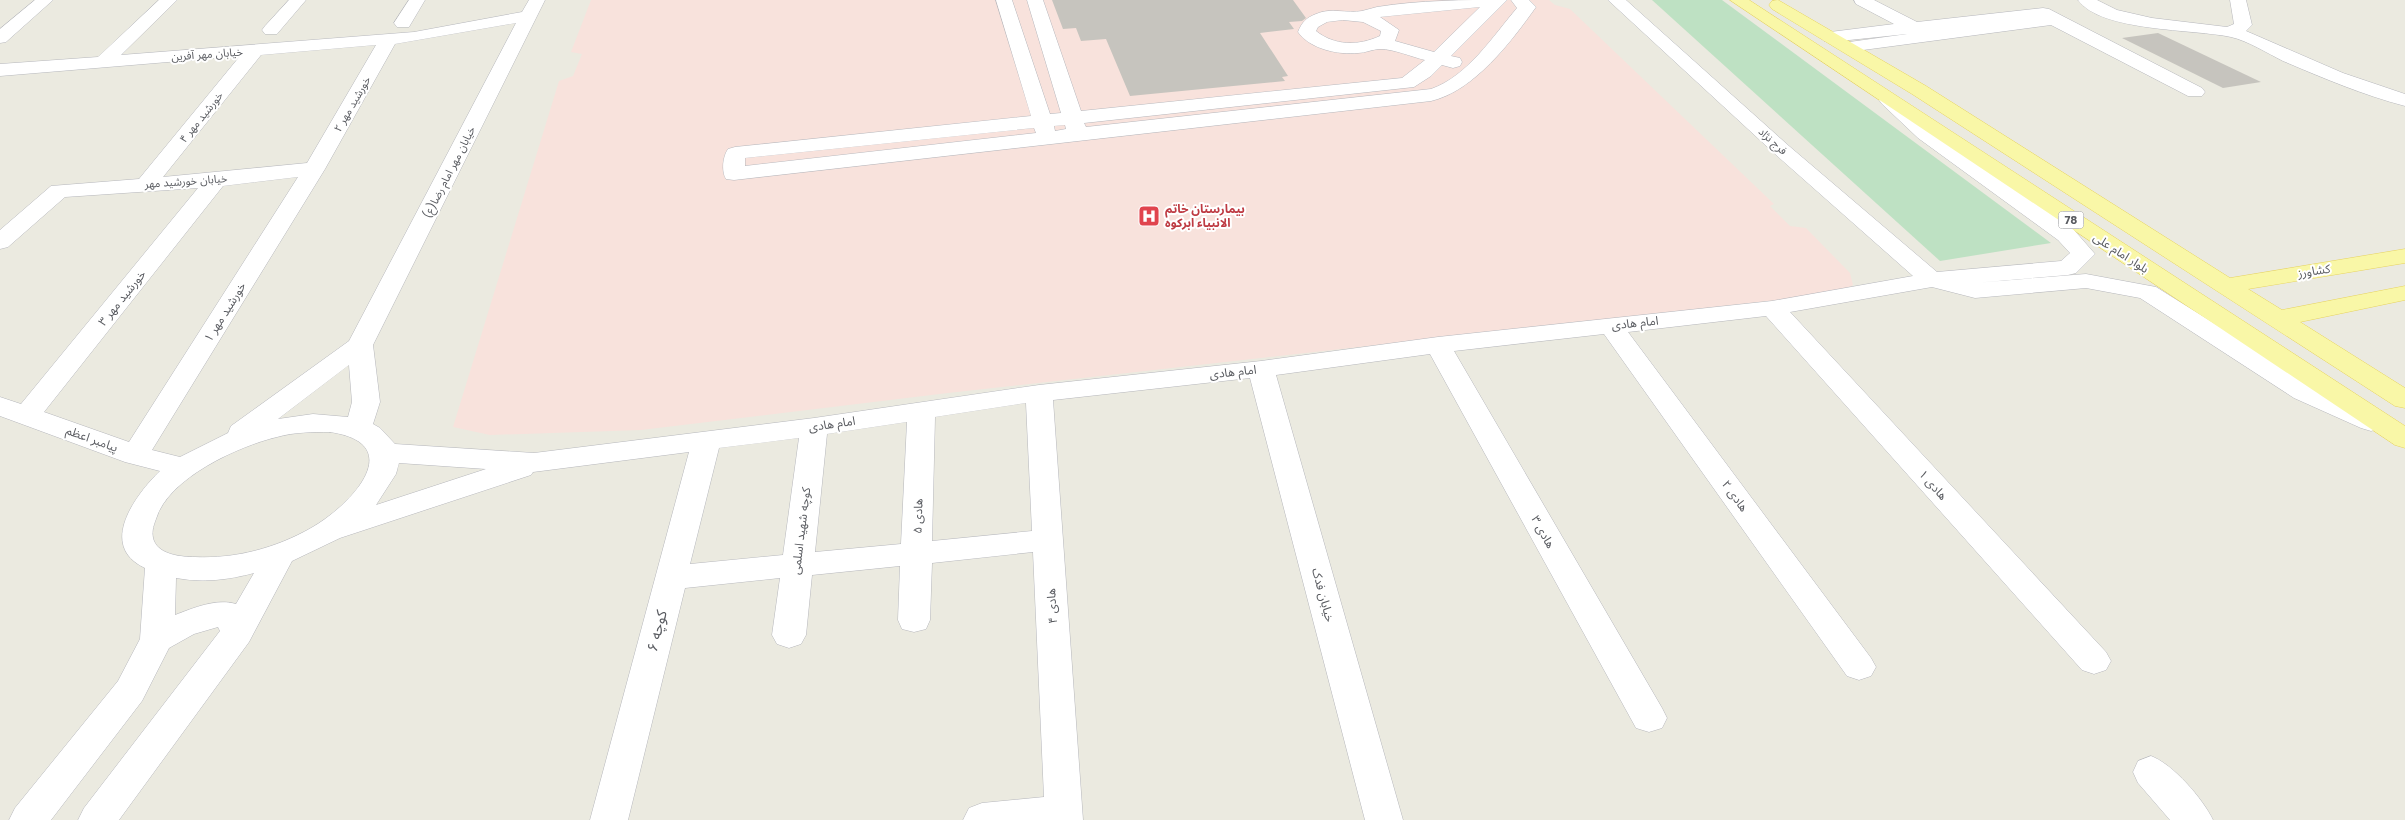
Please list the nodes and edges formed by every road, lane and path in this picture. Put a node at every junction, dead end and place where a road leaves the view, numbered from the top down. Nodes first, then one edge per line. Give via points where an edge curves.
1 (45, 0) edge
2 (169, 0) edge
3 (298, 0) edge
4 (417, 0) edge
5 (1004, 0) edge
6 (1035, 0) edge
7 (1498, 0) edge
8 (1520, 0) edge
9 (1616, 0) edge
10 (1738, 0) edge
11 (1862, 0) edge
12 (2238, 0) edge
13 (1775, 2) edge
14 (2087, 7) edge
15 (533, 8) edge
16 (2052, 12) edge
17 (1364, 16) junction
18 (1480, 17) junction
19 (1916, 28) junction
20 (271, 30) dead end
21 (408, 30) junction
22 (2231, 31) junction
23 (1385, 37) junction
24 (0, 38) edge
25 (389, 39) junction
26 (517, 40) junction
27 (1839, 42) junction
28 (256, 50) junction
29 (1439, 58) junction
30 (104, 62) junction
31 (1474, 67) junction
32 (0, 70) edge
33 (2195, 92) dead end
34 (1889, 100) junction
35 (2405, 100) edge
36 (1076, 126) junction
37 (1045, 130) junction
38 (314, 169) junction
39 (216, 180) junction
40 (147, 184) junction
41 (0, 242) edge
42 (2405, 256) edge
43 (1932, 280) junction
44 (2223, 286) junction
45 (2405, 293) edge
46 (1772, 308) junction
47 (2276, 319) junction
48 (1611, 326) junction
49 (360, 345) junction
50 (1438, 345) junction
51 (1262, 369) junction
52 (1039, 393) junction
53 (2405, 400) edge
54 (0, 406) edge
55 (921, 412) junction
56 (27, 415) junction
57 (814, 427) junction
58 (358, 428) junction
59 (2398, 435) edge
60 (706, 442) junction
61 (220, 447) junction
62 (136, 454) junction
63 (385, 454) junction
64 (534, 464) junction
65 (184, 468) junction
66 (324, 534) junction
67 (1048, 540) junction
68 (916, 554) junction
69 (280, 555) junction
70 (161, 564) junction
71 (797, 565) junction
72 (670, 578) junction
73 (914, 620) dead end
74 (236, 633) junction
75 (788, 635) dead end
76 (157, 639) junction
77 (2094, 661) dead end
78 (1859, 667) dead end
79 (1649, 718) dead end
80 (2152, 772) dead end
81 (1064, 816) edge
82 (28, 820) edge
83 (97, 820) edge
84 (609, 820) edge
85 (982, 820) edge
86 (1384, 820) edge
87 (2194, 820) edge

1 - 24 street
2 - 30 street
3 - 20 street
4 - 21 street
5 - 37 street
6 - 36 street
7 - 17 street
7 - 18 street
8 - 31 street via 1527,7
9 - 43 street, فرج نژاد
10 - 34 main road, بلوار امام علی / 78
11 - 19 street
12 - 22 street via 2243,25
13 - 27 main road, 78
14 - 16 street
14 - 22 street via 2130,18 2208,31
15 - 21 street, خیابان مهر آفرین
15 - 26 street, خیابان مهر امام رضا(ع)
16 - 19 street
16 - 27 street
16 - 33 street
17 - 23 street via 1381,22
17 - 23 street via 1323,17 1310,24 1307,32 1316,41 1333,47 1356,48
18 - 23 street via 1413,20
18 - 29 street
19 - 27 street
21 - 25 street, خیابان مهر آفرین
21 - 26 street, خیابان مهر آفرین
22 - 35 street via 2336,77
23 - 29 street
25 - 28 street, خیابان مهر آفرین
25 - 38 street, خورشید مهر ۲
26 - 49 street, خیابان مهر امام رضا(ع)
27 - 44 main road, 78
28 - 30 street, خیابان مهر آفرین
28 - 40 street, خورشید مهر ۴
29 - 31 street
29 - 36 street via 1407,83
30 - 32 street, خیابان مهر آفرین
31 - 36 street via 1457,84 1442,92 1420,97
34 - 43 street, امام هادی via 1925,134 2066,234 2083,254 2068,268
34 - 59 main road, بلوار امام علی / 78
36 - 37 street
37 - 37 street via 734,174 736,153
38 - 39 street, خیابان خورشید مهر
38 - 62 street, خورشید مهر ۱
39 - 40 street, خیابان خورشید مهر
39 - 56 street, خورشید مهر ۳
40 - 41 street, خیابان خورشید مهر via 59,191
42 - 44 main road, کشاورز
43 - 46 street, امام هادی
43 - 59 street via 1975,291 2086,281 2147,292 2304,392
44 - 47 main road, 78
45 - 47 main road
46 - 48 street, امام هادی
46 - 77 street, هادی ۱
47 - 53 main road, 78
48 - 50 street, امام هادی
48 - 78 street, هادی ۲
49 - 58 street via 366,402
49 - 61 street
50 - 51 street, امام هادی
50 - 79 street, هادی ۳
51 - 52 street, امام هادی
51 - 86 street, خیابان فدک
52 - 55 street, امام هادی
52 - 67 street, هادی ۴
54 - 56 street, پیامبر اعظم
55 - 57 street, امام هادی
55 - 68 street, هادی ۵
56 - 62 street, پیامبر اعظم
57 - 60 street, امام هادی
57 - 71 street, کوچه شهید اسلمی
58 - 61 street via 330,423 296,424
58 - 63 street via 375,439
60 - 64 street, امام هادی
60 - 72 street, کوچه ۶
61 - 65 street
62 - 65 street, پیامبر اعظم
63 - 64 street
63 - 66 street via 381,479 360,507
64 - 66 street
65 - 70 street via 159,489 142,512 136,533 142,551
66 - 69 street
67 - 68 street
67 - 81 street, هادی ۴
68 - 71 street
68 - 73 street, هادی ۵
69 - 70 street via 235,567 193,571
69 - 74 street
70 - 76 street
71 - 72 street
71 - 75 street, کوچه شهید اسلمی
72 - 84 street, کوچه ۶
74 - 76 street via 228,614 205,616 180,625
74 - 83 street
76 - 82 street via 130,691
80 - 87 street
81 - 85 street

